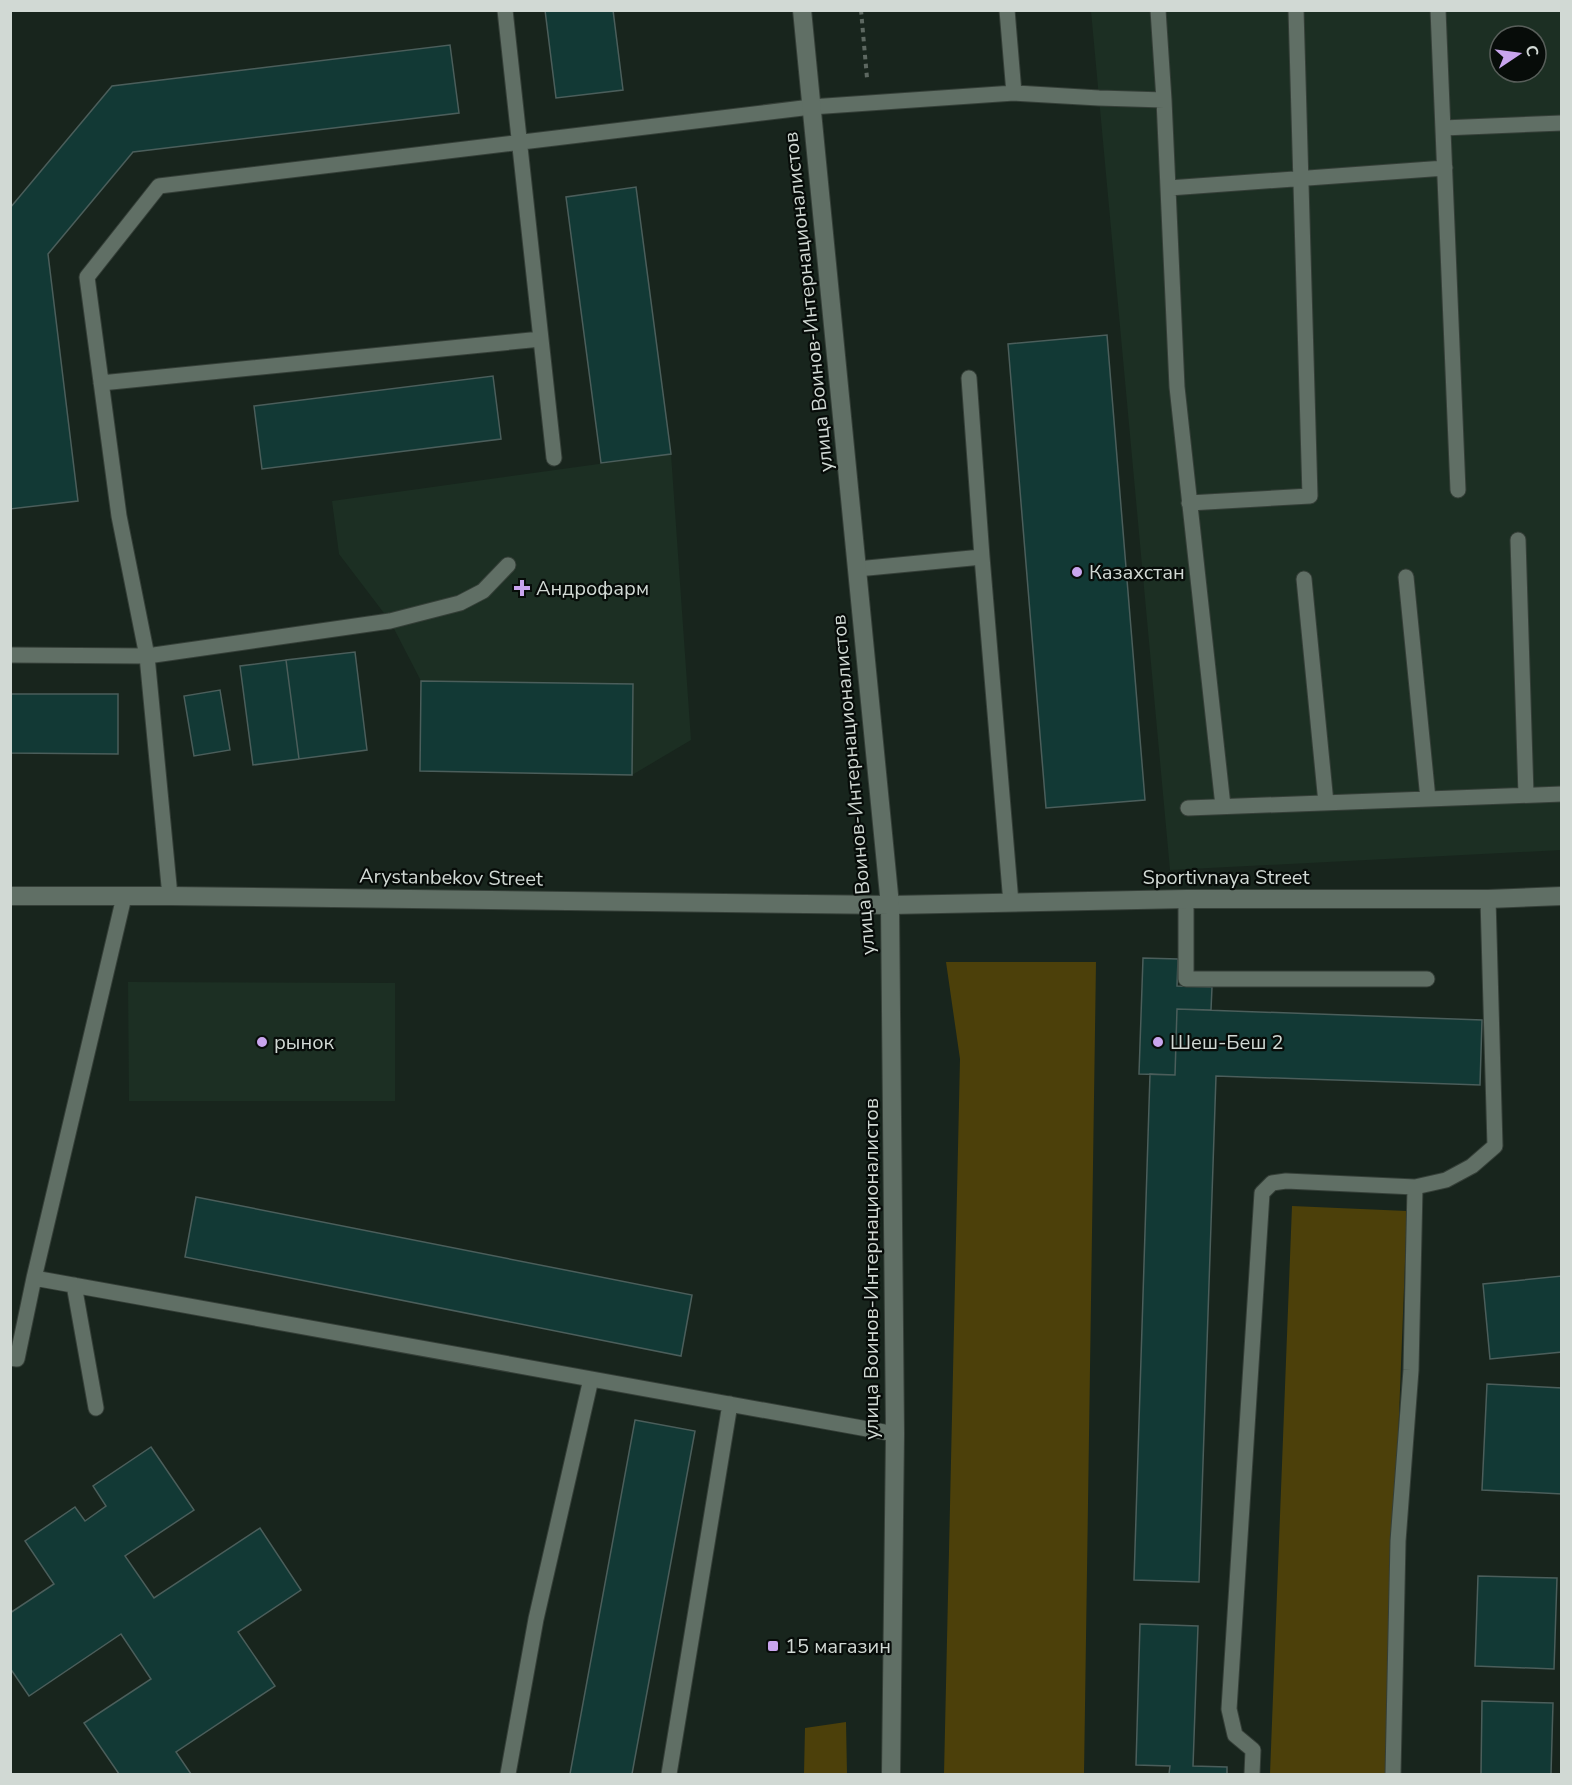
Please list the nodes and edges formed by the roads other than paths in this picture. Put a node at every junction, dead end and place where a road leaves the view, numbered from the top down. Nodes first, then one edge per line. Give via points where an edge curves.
1 (505, 10) edge
2 (802, 10) edge
3 (1007, 10) edge
4 (1158, 10) edge
5 (1296, 10) edge
6 (1438, 10) edge
7 (1014, 93) junction
8 (1164, 100) junction
9 (812, 106) junction
10 (1562, 123) edge
11 (1443, 128) junction
12 (519, 142) junction
13 (1445, 168) junction
14 (1301, 178) junction
15 (1169, 188) junction
16 (541, 339) junction
17 (969, 378) dead end
18 (101, 383) junction
19 (554, 458) dead end
20 (1458, 490) dead end
21 (1189, 503) junction
22 (1518, 540) dead end
23 (982, 557) junction
24 (508, 566) dead end
25 (857, 569) junction
26 (1406, 577) dead end
27 (1304, 579) dead end
28 (10, 655) edge
29 (147, 656) junction
30 (1562, 794) edge
31 (1526, 795) junction
32 (1428, 799) junction
33 (1326, 803) junction
34 (1223, 806) junction
35 (1188, 808) dead end
36 (10, 896) edge
37 (170, 896) junction
38 (1562, 896) edge
39 (124, 897) junction
40 (1186, 899) junction
41 (1488, 899) junction
42 (1011, 903) junction
43 (890, 905) junction
44 (1427, 980) dead end
45 (1415, 1187) junction
46 (34, 1278) junction
47 (74, 1285) junction
48 (10, 1358) edge
49 (591, 1379) junction
50 (730, 1404) junction
51 (96, 1408) dead end
52 (895, 1434) junction
53 (508, 1774) edge
54 (669, 1774) edge
55 (891, 1774) edge
56 (1252, 1774) edge
57 (1393, 1774) edge

1 - 12 lane
2 - 9 street, улица Воинов-Интернационалистов
3 - 7 lane
4 - 8 lane
5 - 14 lane
6 - 11 lane
7 - 8 lane
7 - 9 lane
8 - 15 lane
9 - 12 lane
9 - 25 street, улица Воинов-Интернационалистов
10 - 11 lane
11 - 13 lane
12 - 16 lane
12 - 18 lane via 159,186 87,277
13 - 14 lane
13 - 20 lane
14 - 15 lane
14 - 21 lane via 1310,496
15 - 21 lane via 1177,387
16 - 18 lane
16 - 19 lane
17 - 23 lane
18 - 29 lane via 119,516
21 - 34 lane
22 - 31 lane
23 - 25 lane
23 - 42 lane
24 - 29 lane via 483,591 460,603 390,621
25 - 43 street, улица Воинов-Интернационалистов
26 - 32 lane
27 - 33 lane
28 - 29 lane
29 - 37 lane
30 - 31 lane
31 - 32 lane
32 - 33 lane
33 - 34 lane
34 - 35 lane
36 - 39 street, Arystanbekov Street
37 - 39 street, Arystanbekov Street
37 - 43 street, Arystanbekov Street
38 - 41 street, Sportivnaya Street
39 - 46 lane
40 - 41 street, Sportivnaya Street
40 - 42 street, Sportivnaya Street
40 - 44 lane via 1186,979
41 - 45 lane via 1495,1146 1472,1166 1446,1179
42 - 43 street, Sportivnaya Street
43 - 52 street, улица Воинов-Интернационалистов
45 - 56 lane via 1286,1181 1272,1183 1262,1193 1229,1709 1235,1735 1253,1750
45 - 57 lane via 1411,1370 1398,1541
46 - 47 lane
46 - 48 lane via 17,1359
47 - 49 lane
47 - 51 lane
49 - 50 lane
49 - 53 lane via 536,1619
50 - 52 lane
50 - 54 lane
52 - 55 street, улица Воинов-Интернационалистов

